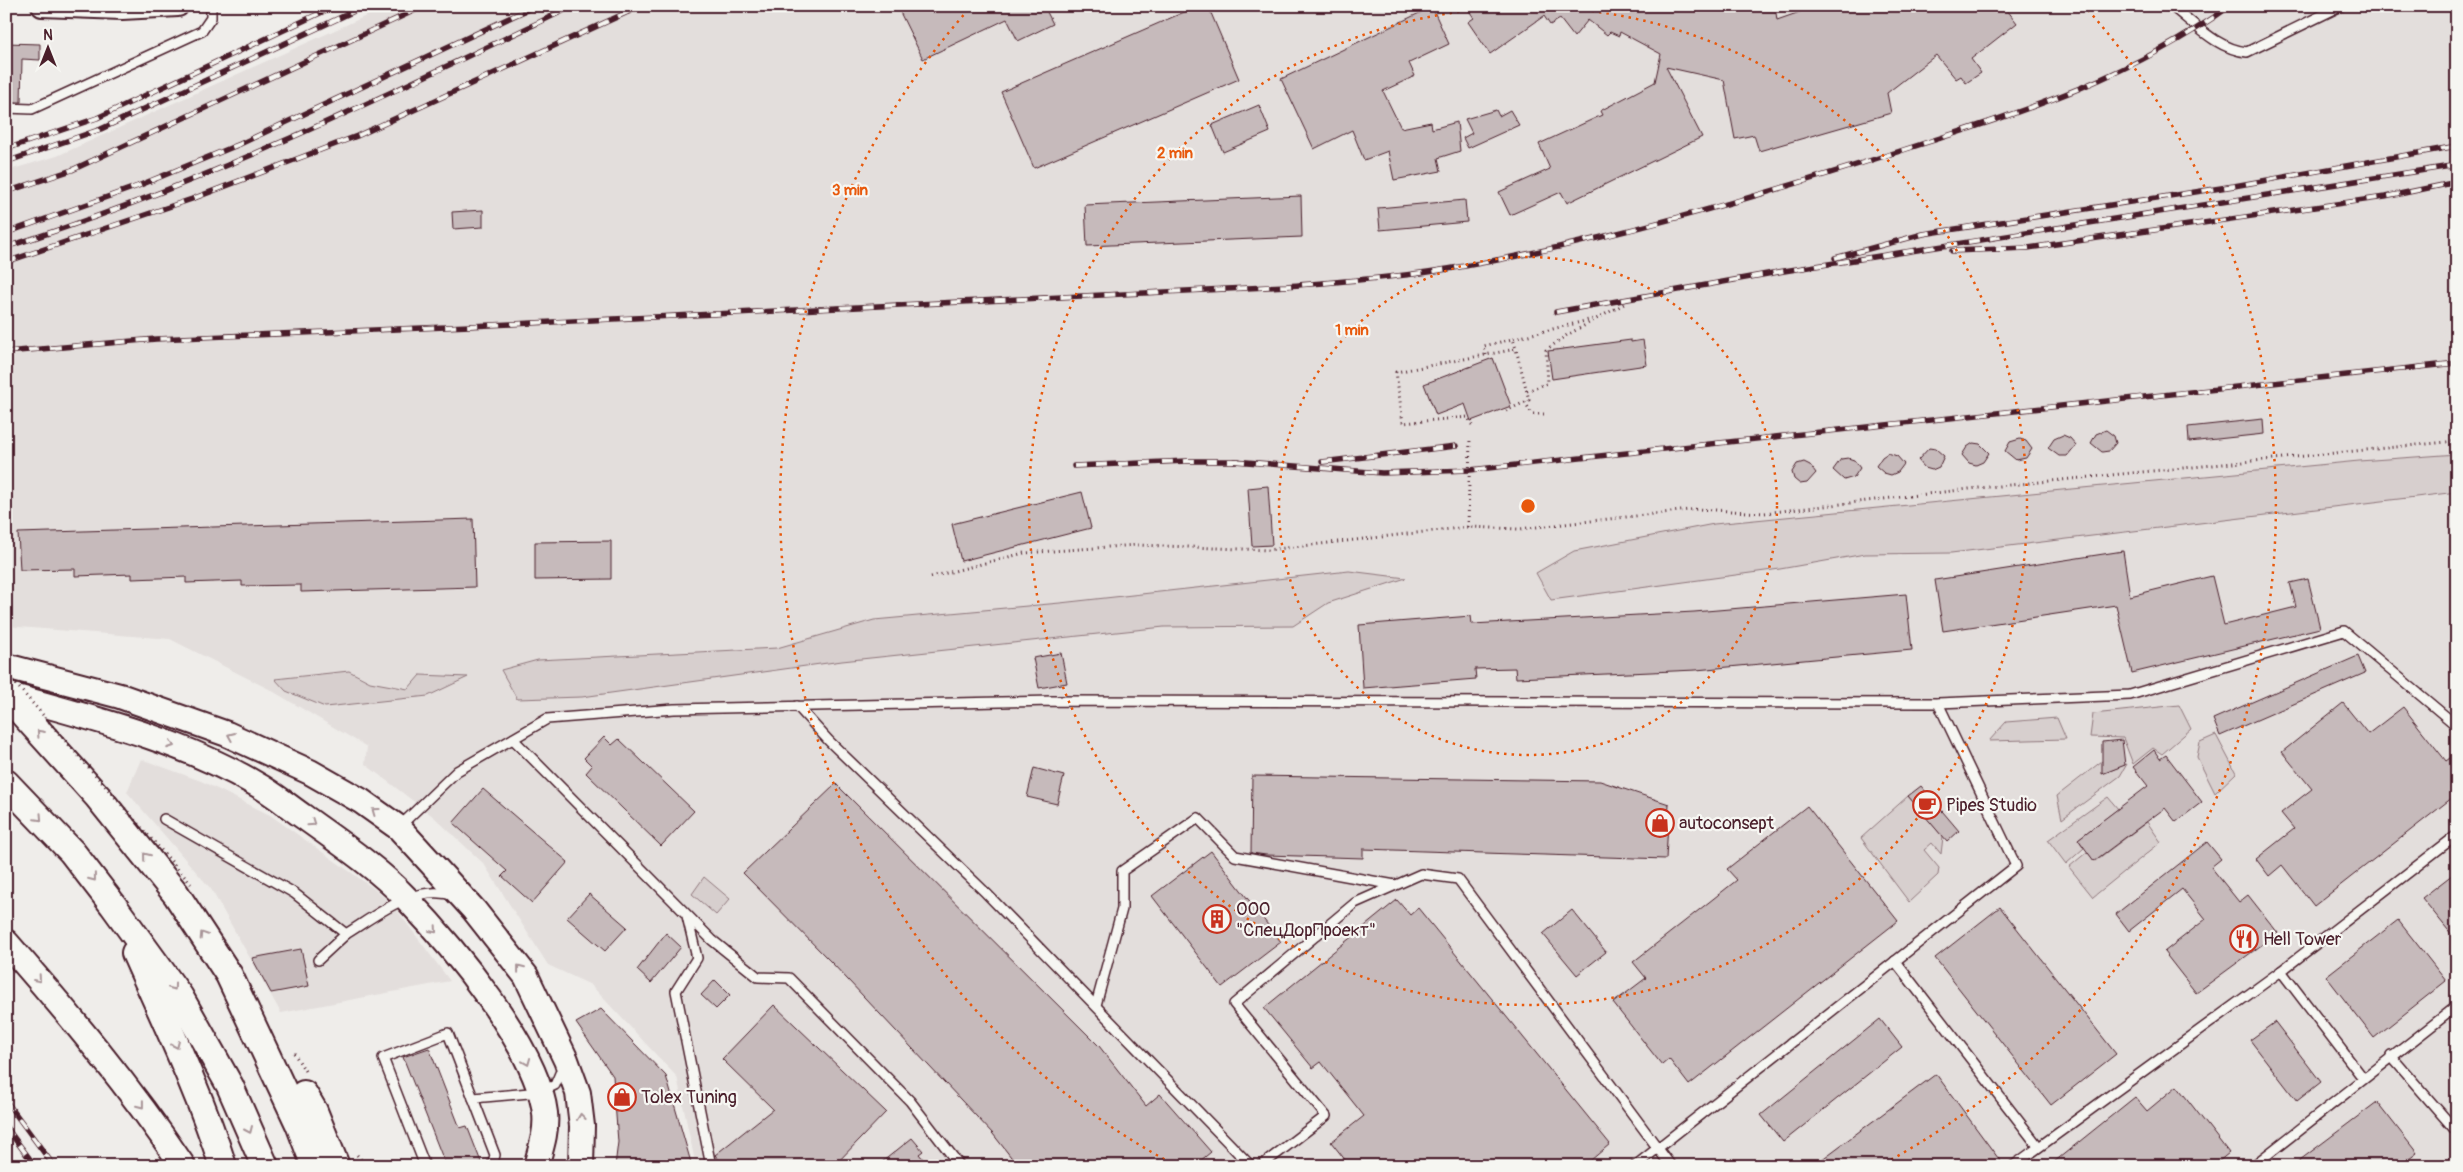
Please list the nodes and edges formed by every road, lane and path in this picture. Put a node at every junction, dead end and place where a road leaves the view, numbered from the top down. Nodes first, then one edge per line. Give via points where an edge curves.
1 (42, 6) edge
2 (178, 6) edge
3 (211, 6) edge
4 (2171, 6) edge
5 (2341, 6) edge
6 (6, 108) edge
7 (1624, 304) dead end
8 (1600, 318) junction
9 (1513, 339) junction
10 (1516, 350) junction
11 (1486, 355) junction
12 (1527, 391) junction
13 (1524, 402) junction
14 (1506, 410) dead end
15 (1544, 414) dead end
16 (1472, 425) dead end
17 (1470, 438) dead end
18 (2457, 441) edge
19 (1468, 527) junction
20 (931, 577) dead end
21 (6, 666) edge
22 (6, 673) edge
23 (6, 695) edge
24 (1938, 703) junction
25 (797, 706) junction
26 (2457, 726) edge
27 (513, 739) junction
28 (6, 783) edge
29 (164, 819) dead end
30 (399, 828) junction
31 (2457, 834) edge
32 (1396, 885) junction
33 (184, 889) junction
34 (406, 898) junction
35 (114, 905) junction
36 (474, 910) junction
37 (687, 915) junction
38 (346, 934) junction
39 (6, 942) edge
40 (318, 960) dead end
41 (1895, 961) junction
42 (2281, 971) junction
43 (229, 975) junction
44 (1096, 1005) junction
45 (2457, 1006) edge
46 (2391, 1056) junction
47 (566, 1060) junction
48 (2362, 1078) junction
49 (540, 1092) junction
50 (473, 1098) junction
51 (2457, 1132) edge
52 (2038, 1146) junction
53 (1657, 1148) junction
54 (346, 1161) edge
55 (184, 1166) edge
56 (223, 1166) edge
57 (265, 1166) edge
58 (315, 1166) edge
59 (367, 1166) edge
60 (425, 1166) edge
61 (492, 1166) edge
62 (536, 1166) edge
63 (581, 1166) edge
64 (711, 1166) edge
65 (960, 1166) edge
66 (1252, 1166) edge
67 (1261, 1166) edge
68 (1635, 1166) edge
69 (1671, 1166) edge
70 (2013, 1166) edge
71 (2254, 1166) edge

1 - 2 street via 122,9
3 - 6 lane via 211,18 202,31 32,109
4 - 5 lane via 2219,42 2235,51 2247,52
7 - 8 path
8 - 9 path
8 - 12 path via 1546,350 1548,383
9 - 10 path
9 - 11 path via 1484,346
10 - 11 path
10 - 12 path
11 - 16 path via 1396,372 1403,423 1468,417
12 - 13 path via 1529,400
13 - 14 path
13 - 15 path via 1532,414
17 - 19 path
18 - 19 path via 1764,512 1698,509 1519,529
19 - 20 path via 1268,550 1137,545 1024,553
30 -> 21 main road via 361,801 310,772 227,734 120,696
22 - 33 path, bridge
33 -> 23 main road
23 -> 34 main road via 125,728 198,754 257,784 348,848
24 - 25 lane via 1052,701
24 - 26 lane via 2130,695 2344,631
24 - 41 lane via 2016,866
25 - 27 lane via 674,709 547,719
25 - 44 lane
27 - 30 lane via 457,771
27 - 37 lane
28 -> 35 main road via 72,852
29 - 38 lane via 294,892
30 - 36 main road
31 - 42 lane
32 - 44 lane via 1235,856 1198,818 1122,871 1122,909
32 - 53 lane via 1421,874 1458,879
32 - 67 lane via 1355,903 1234,1004 1326,1116
43 -> 33 main road
34 - 36 lane via 431,893 454,895
34 - 38 lane
34 -> 49 main road via 488,996 521,1047
35 -> 56 main road via 185,1067
35 -> 57 main road via 180,997 230,1086
47 -> 36 main road via 526,976
37 - 64 lane via 697,958 676,991
37 - 65 lane via 758,977 789,978 910,1101
38 - 40 lane
39 -> 55 main road via 86,1034
41 - 52 lane
41 - 53 lane
42 - 48 lane
42 - 52 lane
43 - 54 main road via 273,1040
43 - 58 main road via 300,1124
44 - 66 lane
45 - 46 lane
46 - 48 lane
46 - 51 lane
47 - 49 lane via 555,1085
63 -> 47 main road via 582,1126 578,1093
48 - 71 lane
49 - 50 lane
49 - 62 main road via 545,1113 544,1138
50 - 60 lane via 448,1033 382,1058
50 - 61 lane via 495,1155
52 - 70 lane
53 - 68 lane
53 - 69 lane
54 - 59 path

